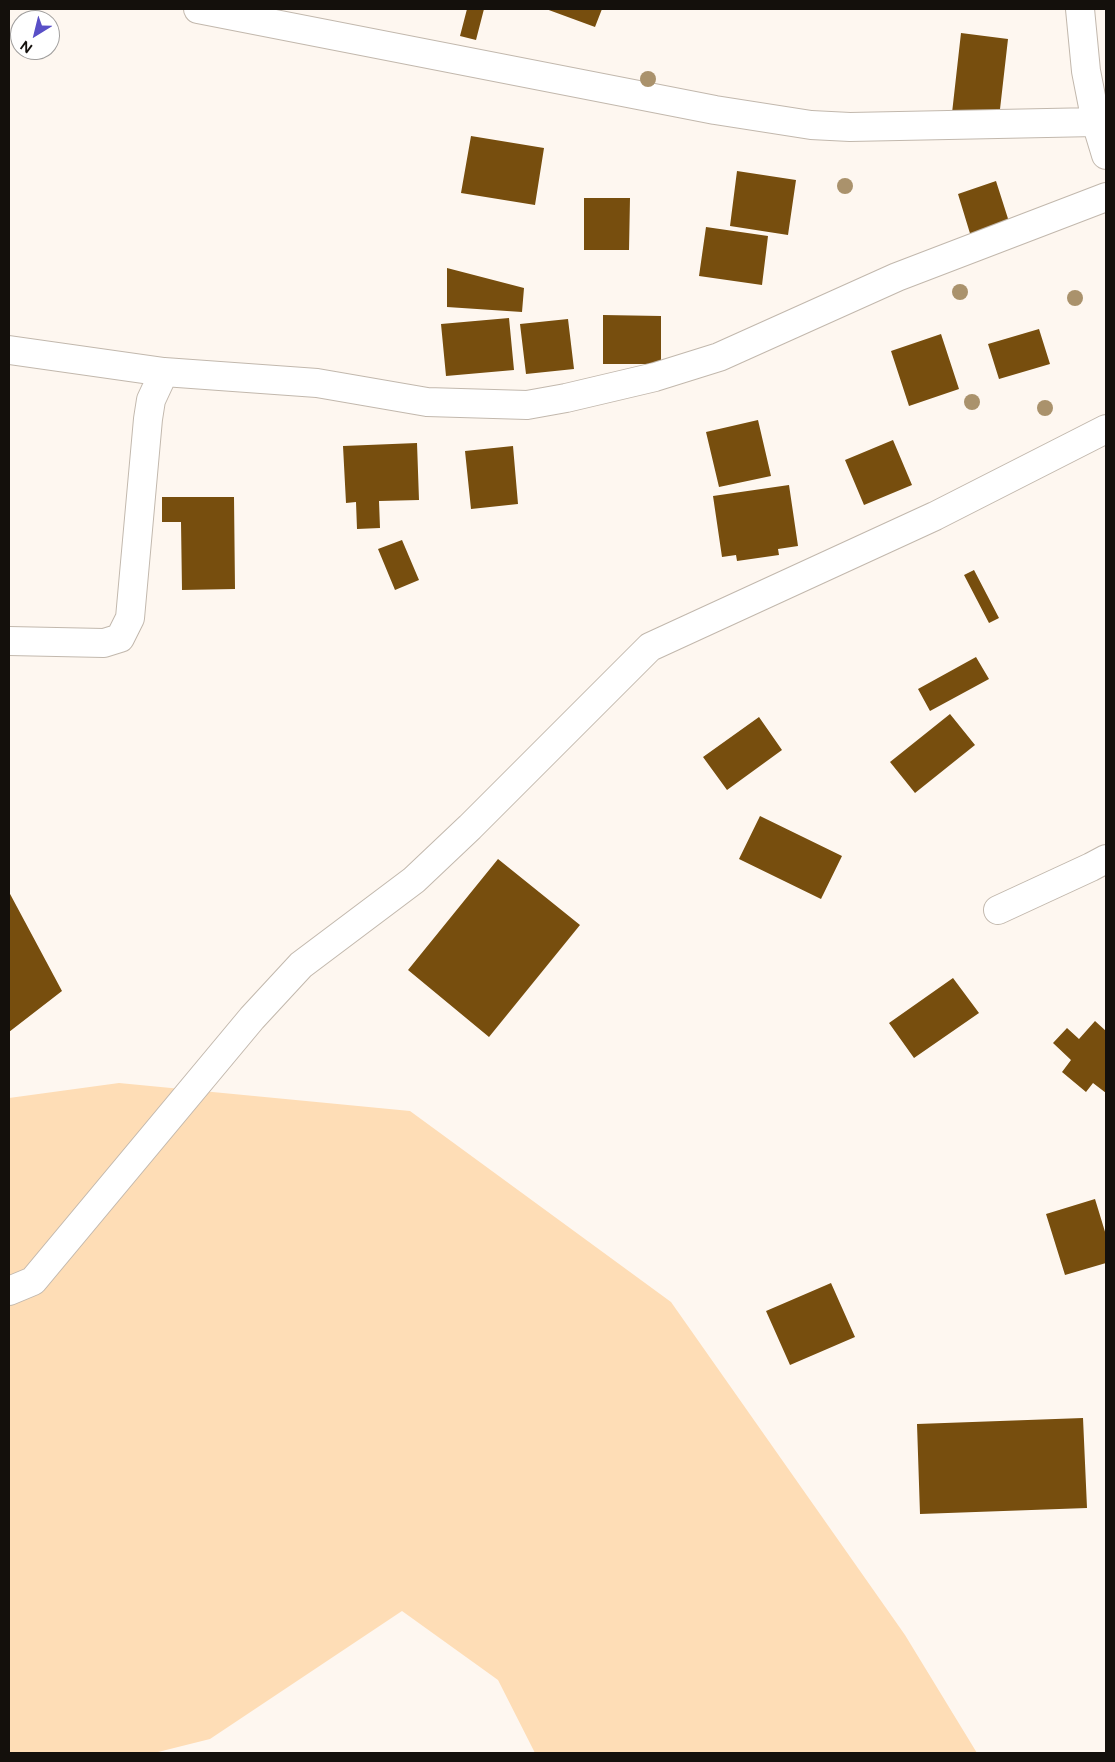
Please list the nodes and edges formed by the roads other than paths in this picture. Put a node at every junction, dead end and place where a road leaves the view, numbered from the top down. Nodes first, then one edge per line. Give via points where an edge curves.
1 (198, 9) edge
2 (1080, 9) edge
3 (1096, 122) junction
4 (1106, 155) edge
5 (1106, 197) edge
6 (9, 350) edge
7 (164, 372) junction
8 (1106, 429) edge
9 (9, 641) edge
10 (1106, 859) edge
11 (998, 910) dead end
12 (9, 1291) edge

1 - 3 street via 811,126
2 - 3 street via 1086,71
3 - 4 street
5 - 7 street via 897,277 719,357 655,377 566,398 527,405 427,402 317,383
6 - 7 street
7 - 9 street via 151,400 130,618 120,638 104,643
8 - 12 street via 935,516 650,647 414,880 301,965 252,1018 33,1281
10 - 11 street

